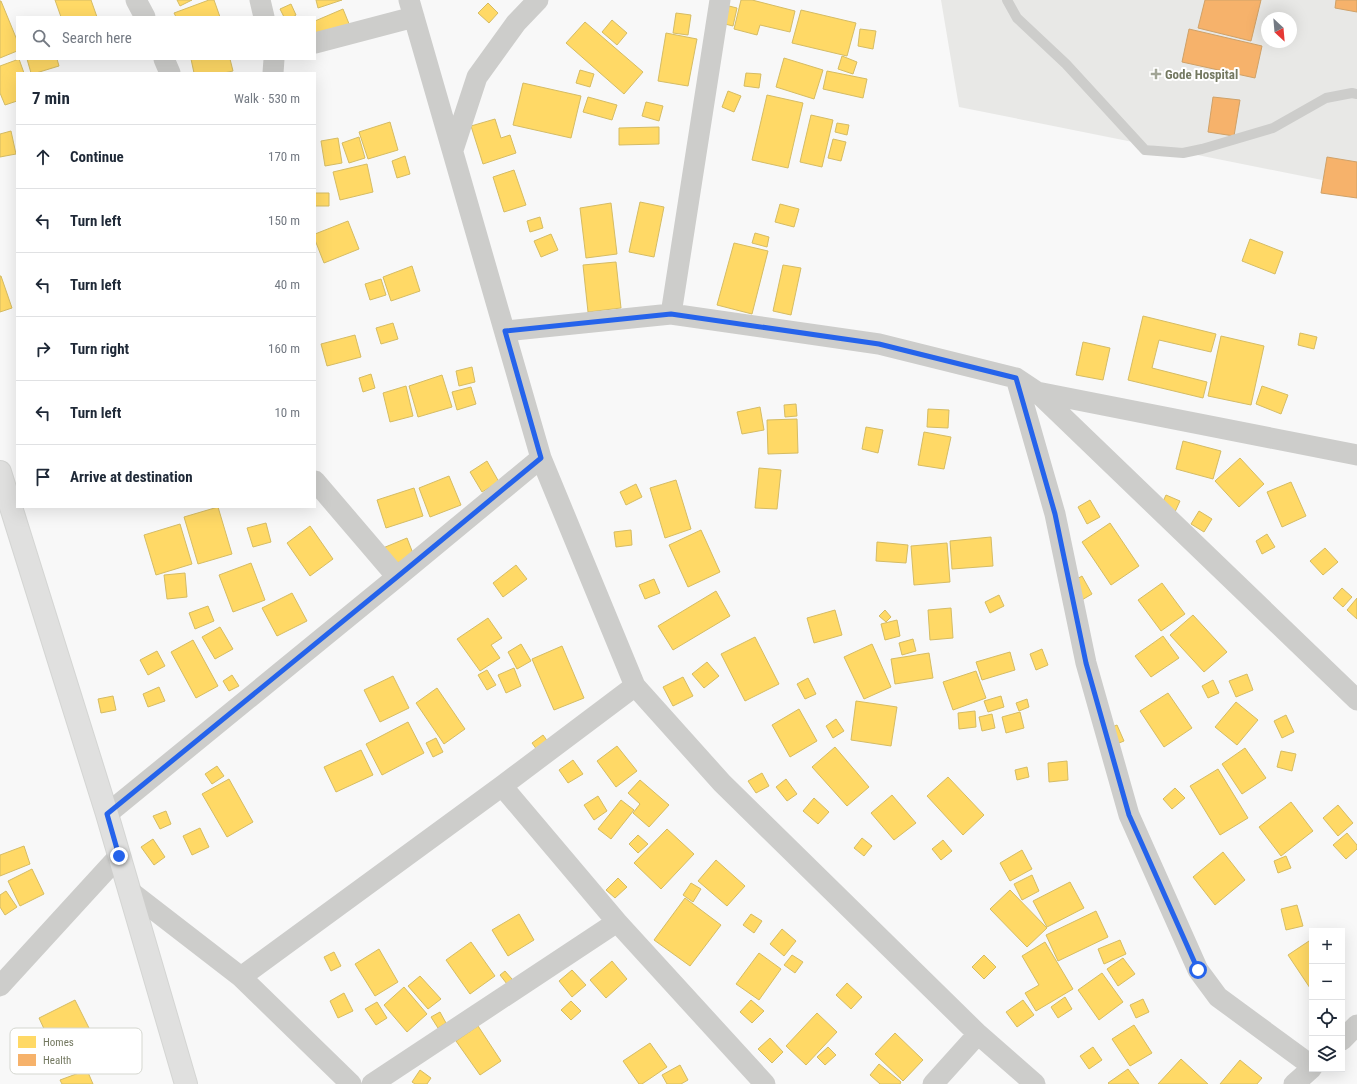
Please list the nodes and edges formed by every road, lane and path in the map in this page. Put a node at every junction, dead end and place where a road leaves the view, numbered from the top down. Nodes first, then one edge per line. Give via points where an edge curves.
1 (136, 0) edge
2 (260, 0) edge
3 (538, 0) edge
4 (720, 0) edge
5 (1006, 0) edge
6 (411, 8) edge
7 (144, 16) edge
8 (264, 16) edge
9 (316, 43) edge
10 (164, 60) edge
11 (274, 60) edge
12 (170, 72) edge
13 (274, 72) edge
14 (1357, 94) edge
15 (452, 150) junction
16 (671, 314) junction
17 (505, 331) junction
18 (1016, 378) junction
19 (1037, 392) junction
20 (1357, 456) edge
21 (541, 458) junction
22 (0, 472) edge
23 (316, 482) edge
24 (397, 577) junction
25 (635, 686) junction
26 (1357, 700) edge
27 (502, 786) junction
28 (107, 814) junction
29 (119, 856) junction
30 (131, 892) junction
31 (617, 922) junction
32 (241, 977) junction
33 (0, 986) edge
34 (1357, 1025) edge
35 (978, 1034) junction
36 (1345, 1037) edge
37 (1309, 1065) edge
38 (1309, 1070) edge
39 (186, 1084) edge
40 (351, 1084) edge
41 (372, 1084) edge
42 (764, 1084) edge
43 (933, 1084) edge
44 (1035, 1084) edge
45 (1294, 1084) edge

1 - 7 street
2 - 8 street
3 - 15 street via 516,23 477,77
4 - 16 street
5 - 14 lane via 1017,18 1066,64 1145,150 1183,152 1202,149 1273,128 1326,98
6 - 9 street
6 - 15 street
10 - 12 street
11 - 13 street
15 - 17 street
16 - 17 street
16 - 18 street via 879,344
17 - 21 street
18 - 19 street
18 - 37 street via 1055,514 1086,663 1129,815 1198,970 1218,997
19 - 20 street
19 - 26 street
21 - 24 street
21 - 25 street
22 - 28 street
23 - 24 street
24 - 28 street
25 - 27 street
25 - 35 street via 722,783
27 - 31 street
27 - 32 street
28 - 29 street
29 - 30 street
29 - 33 street
30 - 32 street
30 - 39 street
31 - 41 street
31 - 42 street
32 - 40 street
34 - 36 street
35 - 43 street
35 - 44 street
38 - 45 street

